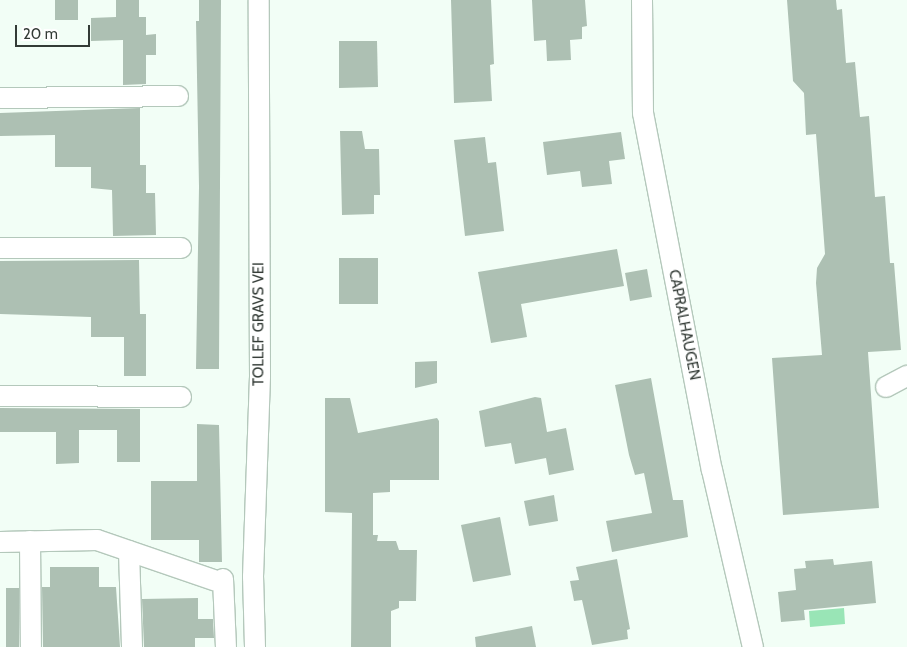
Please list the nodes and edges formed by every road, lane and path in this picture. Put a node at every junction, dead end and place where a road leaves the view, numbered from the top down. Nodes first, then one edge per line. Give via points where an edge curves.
1 (259, 0) edge
2 (642, 0) edge
3 (178, 96) dead end
4 (0, 98) edge
5 (0, 248) edge
6 (181, 248) dead end
7 (907, 376) edge
8 (886, 387) dead end
9 (0, 396) edge
10 (181, 397) dead end
11 (30, 541) junction
12 (0, 542) edge
13 (129, 550) junction
14 (31, 647) edge
15 (132, 647) edge
16 (226, 647) edge
17 (255, 647) edge
18 (753, 647) edge

1 - 17 street, TOLLEF GRAVS VEI via 260,376 253,577
2 - 18 street, CAPRALHAUGEN via 643,113 712,470
3 - 4 street
5 - 6 street
7 - 8 street
9 - 10 street
11 - 12 street
11 - 13 street via 97,540
11 - 14 street
13 - 15 street
13 - 16 street via 218,580

